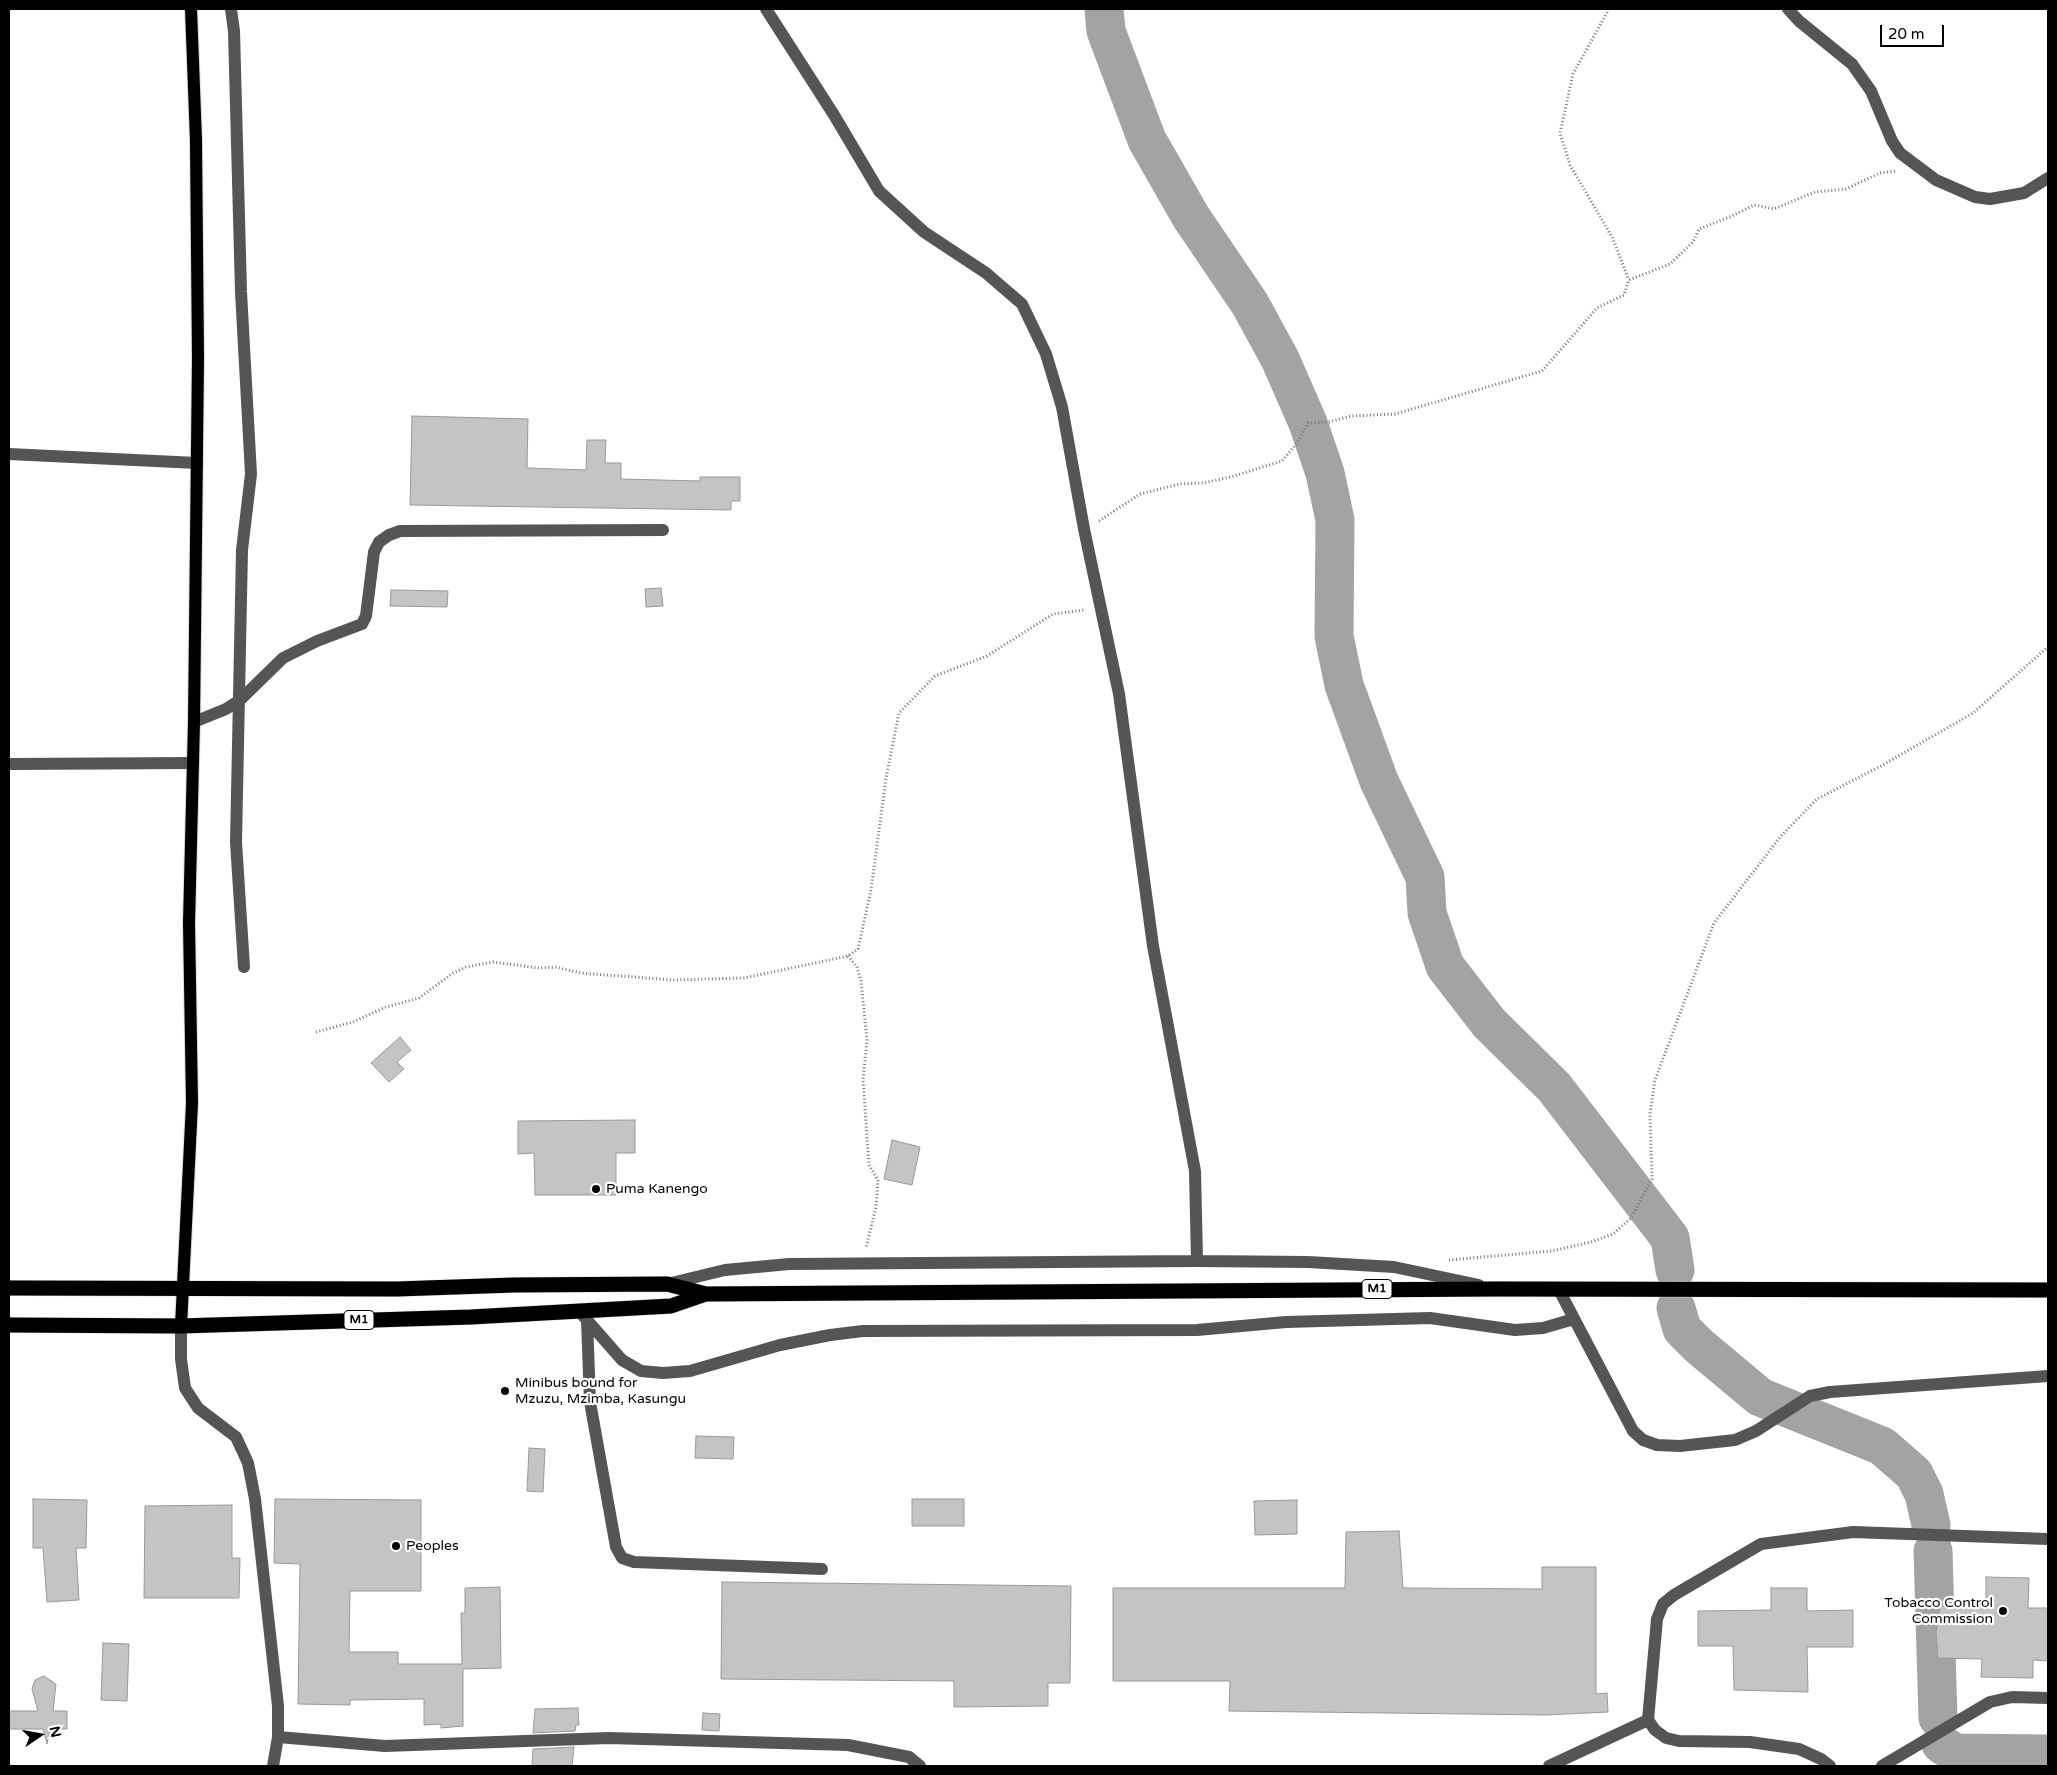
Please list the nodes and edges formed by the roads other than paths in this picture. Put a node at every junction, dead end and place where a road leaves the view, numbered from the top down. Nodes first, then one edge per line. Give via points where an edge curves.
1 (191, 9) edge
2 (231, 9) edge
3 (766, 9) edge
4 (1788, 9) edge
5 (2048, 178) edge
6 (9, 454) edge
7 (197, 463) junction
8 (664, 530) dead end
9 (240, 700) junction
10 (194, 722) junction
11 (193, 763) junction
12 (9, 764) edge
13 (244, 967) dead end
14 (1197, 1261) junction
15 (667, 1284) junction
16 (9, 1288) edge
17 (1496, 1288) junction
18 (1558, 1288) junction
19 (182, 1289) junction
20 (2048, 1290) edge
21 (706, 1294) junction
22 (583, 1316) junction
23 (1574, 1319) junction
24 (9, 1325) edge
25 (180, 1326) junction
26 (2048, 1376) edge
27 (2048, 1539) edge
28 (822, 1570) dead end
29 (2048, 1698) edge
30 (1648, 1720) junction
31 (278, 1737) junction
32 (273, 1766) edge
33 (920, 1766) edge
34 (1550, 1766) edge
35 (1830, 1766) edge
36 (1882, 1766) edge

1 - 7 main road via 196,141
2 - 9 street via 252,474 242,550
3 - 14 street via 879,191 924,232 986,273 1022,304 1046,354 1062,407 1119,694 1153,946 1195,1172
4 - 5 street via 1852,64 1878,106 1892,141 1913,164 1936,180 1975,197 1990,199 2024,193
6 - 7 street
7 - 10 main road
8 - 9 street via 400,532 390,535 379,542 374,552 366,616 362,624 283,658
9 - 10 street
9 - 13 street via 236,842
10 - 11 main road
11 - 12 street
11 - 19 main road via 189,923 192,1103
14 - 15 street via 789,1264 725,1270
14 - 17 street via 1308,1262 1394,1268
15 - 19 highway, M1 via 388,1290
15 - 21 highway, M1
16 - 19 highway, M1
17 - 18 highway, M1
17 - 21 highway, M1
18 - 20 highway, M1
18 - 23 street
19 - 25 main road
21 - 22 highway, M1 via 671,1306
22 - 23 street via 622,1360 641,1371 663,1373 690,1371 780,1346 863,1331 1197,1330 1286,1322 1430,1318 1515,1330 1543,1328
22 - 25 highway, M1
22 - 28 street via 590,1402 616,1547 622,1558 634,1562
23 - 26 street via 1633,1431 1643,1440 1657,1445 1735,1440 1756,1431 1810,1396 1830,1392
24 - 25 highway, M1
25 - 31 street via 185,1388 198,1408 236,1437 248,1463 255,1499 278,1706
27 - 30 street via 1852,1532 1761,1544 1663,1604 1657,1619
29 - 36 street via 2012,1697 1990,1702
30 - 34 street
30 - 35 street via 1666,1738 1775,1744 1798,1749
31 - 32 street
31 - 33 street via 384,1746 609,1738 848,1745 909,1757

